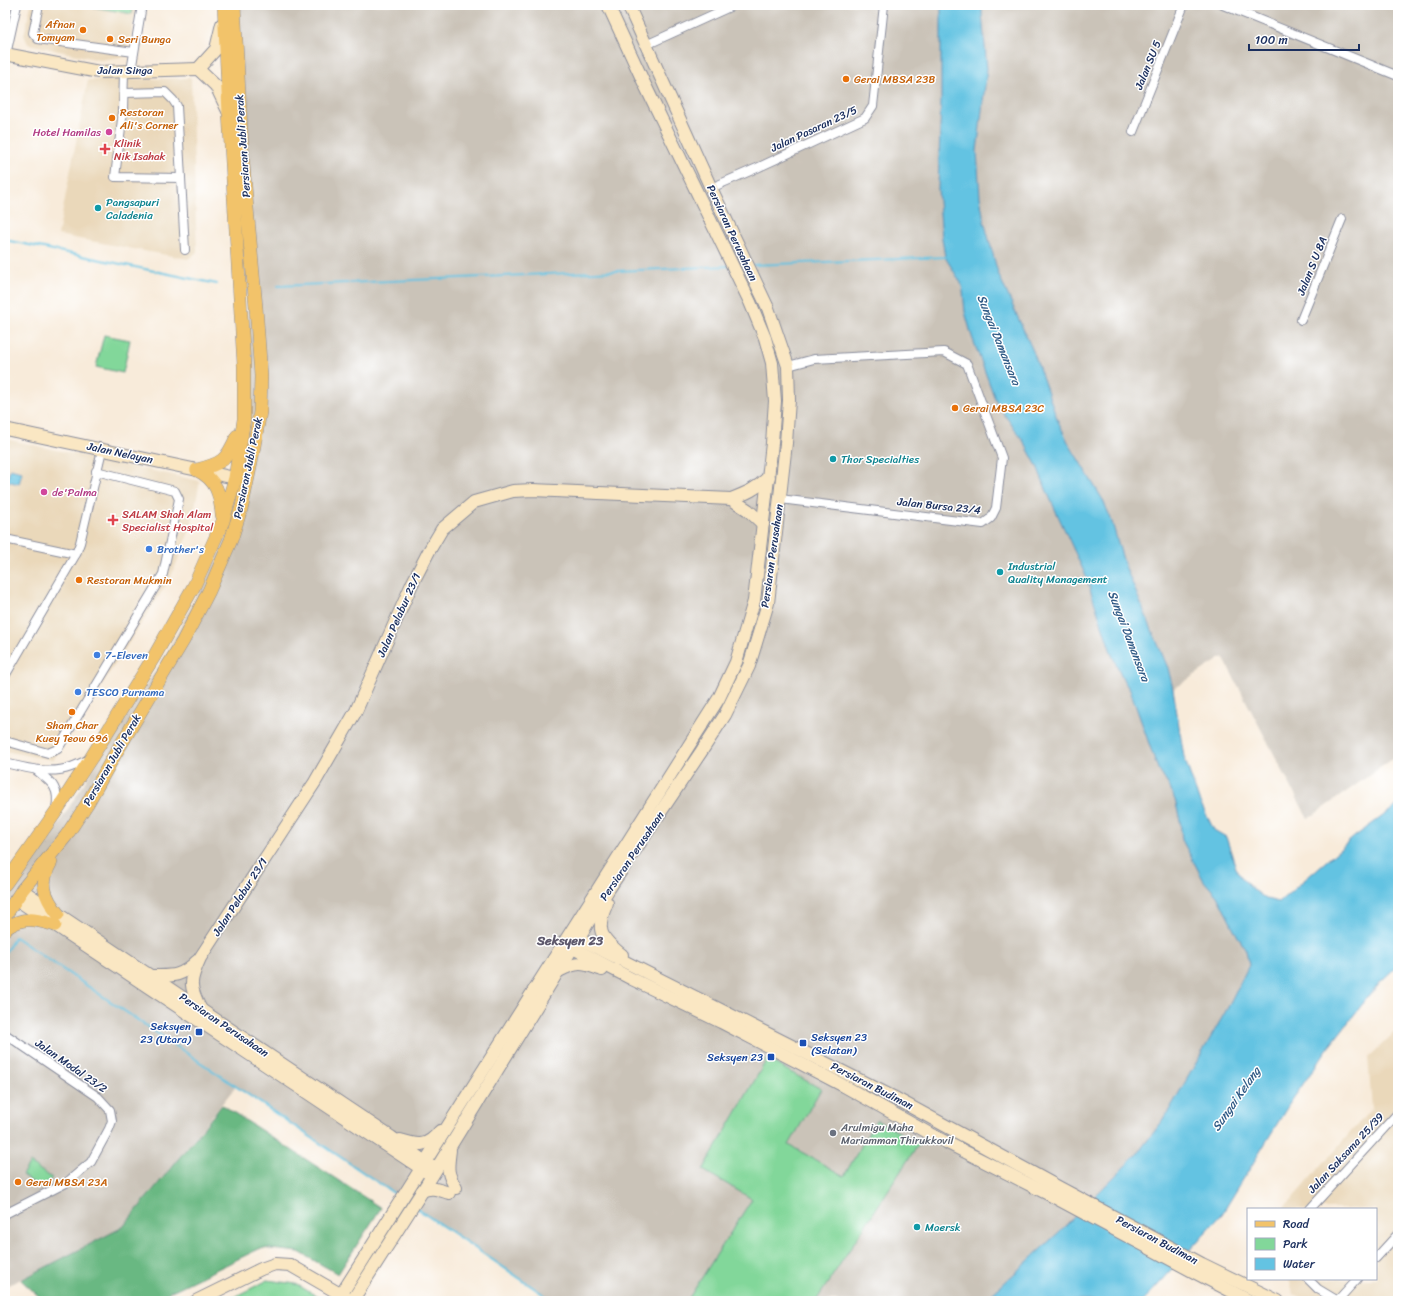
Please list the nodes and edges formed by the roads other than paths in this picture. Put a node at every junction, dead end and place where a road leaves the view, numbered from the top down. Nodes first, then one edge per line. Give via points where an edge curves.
1 (17, 5) edge
2 (39, 5) edge
3 (142, 5) edge
4 (608, 5) edge
5 (628, 5) edge
6 (734, 5) edge
7 (884, 5) edge
8 (1184, 5) edge
9 (1223, 5) edge
10 (228, 7) edge
11 (646, 45) junction
12 (134, 52) junction
13 (6, 55) edge
14 (198, 69) junction
15 (127, 71) junction
16 (1398, 76) edge
17 (124, 93) junction
18 (228, 113) junction
19 (1133, 132) dead end
20 (181, 178) junction
21 (711, 188) junction
22 (1342, 219) dead end
23 (185, 250) dead end
24 (1301, 320) dead end
25 (788, 366) junction
26 (244, 419) junction
27 (5, 429) edge
28 (102, 450) junction
29 (252, 463) junction
30 (197, 470) junction
31 (96, 471) junction
32 (769, 477) junction
33 (235, 478) junction
34 (731, 499) junction
35 (780, 499) junction
36 (223, 521) junction
37 (763, 524) junction
38 (5, 539) edge
39 (76, 554) junction
40 (5, 676) edge
41 (5, 741) edge
42 (91, 758) junction
43 (5, 763) edge
44 (36, 770) junction
45 (56, 813) junction
46 (66, 836) junction
47 (608, 890) junction
48 (12, 892) edge
49 (5, 916) edge
50 (57, 920) junction
51 (5, 930) edge
52 (571, 941) junction
53 (200, 958) junction
54 (641, 970) junction
55 (559, 971) junction
56 (150, 976) junction
57 (632, 979) junction
58 (201, 1010) junction
59 (5, 1034) edge
60 (468, 1094) junction
61 (1398, 1113) edge
62 (388, 1142) junction
63 (451, 1145) junction
64 (423, 1166) junction
65 (434, 1173) junction
66 (1056, 1192) junction
67 (414, 1193) junction
68 (1311, 1208) edge
69 (403, 1210) junction
70 (5, 1214) edge
71 (1398, 1234) edge
72 (1377, 1257) edge
73 (1199, 1269) junction
74 (1309, 1280) edge
75 (1356, 1280) edge
76 (339, 1298) edge
77 (196, 1301) edge
78 (352, 1301) edge
79 (1250, 1301) edge
80 (1278, 1301) edge
81 (1337, 1301) edge

1 - 13 street
2 - 12 street via 33,33 38,39
3 - 12 street
4 - 32 main road, Persiaran Perusahaan via 765,338 772,363 775,401
5 - 11 main road, Persiaran Perusahaan
6 - 11 street
7 - 21 street, Jalan Pasaran 23/5 via 873,106 865,118
8 - 19 street, Jalan SU 5
9 - 16 street
10 - 14 main road via 216,49
10 - 18 main road, Persiaran Jubli Perak
10 - 29 main road, Persiaran Jubli Perak via 261,376 260,412
11 - 21 main road, Persiaran Perusahaan
12 - 15 street
13 - 15 main road, Jalan Singa via 99,72
14 - 15 main road, Jalan Singa
14 - 18 main road via 216,86
15 - 17 street
17 - 20 street via 165,92 174,100 177,106
17 - 20 street via 115,177
18 - 26 main road, Persiaran Jubli Perak via 244,366
20 - 23 street
21 - 25 main road, Persiaran Perusahaan via 768,308
22 - 24 street, Jalan S U 8A
25 - 35 main road, Persiaran Perusahaan via 789,400
25 - 35 street, Jalan Bursa 23/4 via 814,359 944,352 967,364 1002,458 996,508 991,518 982,524
26 - 30 main road via 232,447 220,463
26 - 33 main road, Persiaran Jubli Perak
27 - 28 main road, Jalan Nelayan
28 - 30 main road, Jalan Nelayan
28 - 31 street
29 - 33 main road via 245,474
29 - 46 main road, Persiaran Jubli Perak via 231,540 209,591 183,641
30 - 33 main road, Jalan Nelayan
30 - 36 main road via 211,479 217,489
31 - 39 street
31 - 41 street via 175,491 178,494 163,574 58,749 48,753
32 - 34 main road, Jalan Pelabur 23/1 via 758,488
32 - 37 main road, Persiaran Perusahaan
33 - 36 main road, Persiaran Jubli Perak
34 - 37 main road
34 - 53 main road, Jalan Pelabur 23/1 via 520,490 474,502 458,515 442,529 429,551 347,727
35 - 47 main road, Persiaran Perusahaan via 768,603 749,666 712,736
36 - 42 main road, Persiaran Jubli Perak via 194,586
37 - 52 main road, Persiaran Perusahaan via 754,601 736,662 719,698
38 - 39 street
39 - 40 street
42 - 44 street via 71,768
42 - 45 main road, Persiaran Jubli Perak
43 - 44 street
44 - 45 street via 54,786 58,798
45 - 48 main road, Persiaran Jubli Perak via 13,872
46 - 48 main road, Persiaran Jubli Perak
46 - 50 main road via 44,877 49,902
47 - 52 main road, Persiaran Perusahaan
47 - 54 main road via 608,902 601,917 601,932 608,943
48 - 49 main road, Persiaran Jubli Perak
48 - 50 main road, Persiaran Perusahaan
50 - 51 main road via 28,919 16,922
50 - 56 main road, Persiaran Perusahaan
50 - 62 main road, Persiaran Perusahaan
52 - 54 main road, Persiaran Budiman
52 - 55 main road, Persiaran Perusahaan
52 - 57 main road, Persiaran Budiman
52 - 60 main road, Persiaran Perusahaan
53 - 56 main road, Jalan Pelabur 23/1 via 182,974
53 - 58 main road, Jalan Pelabur 23/1 via 191,984
54 - 66 main road, Persiaran Budiman via 893,1097
55 - 57 main road via 578,963
55 - 63 main road, Persiaran Perusahaan
56 - 58 main road, Persiaran Perusahaan
57 - 66 main road, Persiaran Budiman via 721,1022 930,1134
58 - 62 main road, Persiaran Perusahaan
59 - 70 street, Jalan Modal 23/2 via 98,1097 110,1110 112,1121 91,1162 66,1183
60 - 62 main road via 438,1133 426,1144
60 - 64 main road, Persiaran Perusahaan
61 - 68 street, Jalan Saksama 25/39
62 - 64 main road, Persiaran Perusahaan
62 - 67 main road via 409,1172
63 - 65 main road, Persiaran Perusahaan
63 - 67 main road via 448,1169 453,1191 428,1188
64 - 65 main road, Persiaran Perusahaan
64 - 67 main road, Persiaran Perusahaan
65 - 67 main road, Persiaran Perusahaan
66 - 73 main road, Persiaran Budiman
67 - 69 main road, Persiaran Perusahaan
69 - 76 main road, Persiaran Perusahaan
69 - 78 main road, Persiaran Perusahaan
71 - 72 street
73 - 79 main road, Persiaran Budiman
73 - 80 main road, Persiaran Budiman
74 - 81 street
75 - 81 street
76 - 77 main road via 290,1265 275,1264
76 - 78 main road

